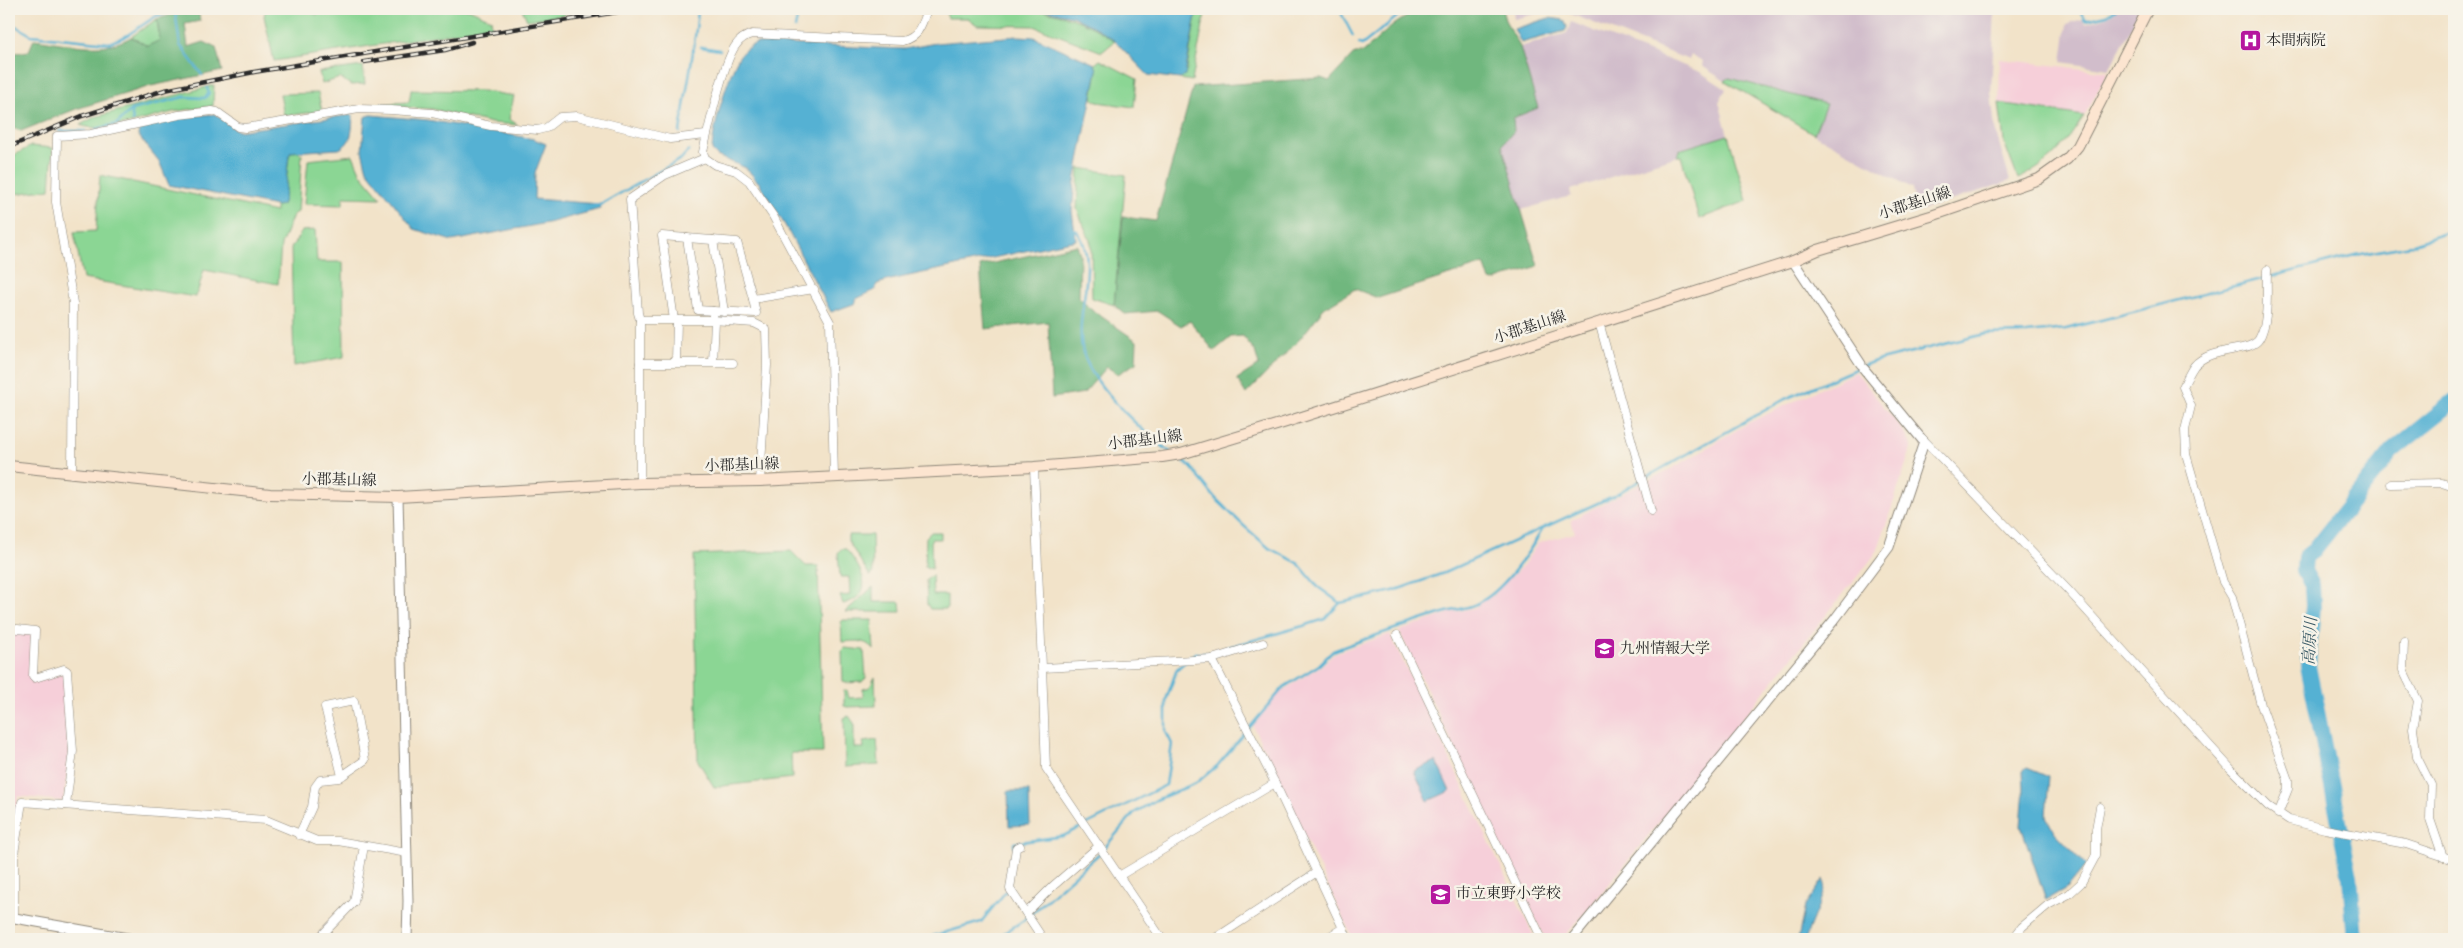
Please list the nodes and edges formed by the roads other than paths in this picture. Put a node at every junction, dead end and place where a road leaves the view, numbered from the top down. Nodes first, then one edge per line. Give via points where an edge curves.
1 (927, 9) edge
2 (2148, 9) edge
3 (706, 136) junction
4 (704, 158) junction
5 (687, 238) junction
6 (713, 240) junction
7 (1793, 260) junction
8 (2266, 270) dead end
9 (814, 290) junction
10 (753, 299) junction
11 (713, 311) junction
12 (724, 312) junction
13 (640, 320) junction
14 (676, 320) junction
15 (714, 321) junction
16 (1599, 322) junction
17 (640, 362) junction
18 (676, 362) junction
19 (713, 362) junction
20 (733, 363) dead end
21 (1910, 426) junction
22 (9, 466) edge
23 (1034, 467) junction
24 (72, 474) junction
25 (834, 477) junction
26 (760, 481) junction
27 (640, 483) junction
28 (2391, 484) dead end
29 (2454, 487) edge
30 (398, 497) junction
31 (1651, 511) dead end
32 (9, 628) edge
33 (1397, 635) dead end
34 (2404, 641) dead end
35 (1263, 642) dead end
36 (1212, 660) junction
37 (1043, 668) junction
38 (342, 776) junction
39 (1275, 783) junction
40 (66, 805) junction
41 (2100, 807) dead end
42 (2278, 814) junction
43 (299, 835) junction
44 (364, 846) junction
45 (1020, 846) dead end
46 (1099, 846) junction
47 (406, 853) junction
48 (2443, 857) junction
49 (2454, 860) edge
50 (1317, 872) junction
51 (1119, 876) junction
52 (1026, 913) junction
53 (11, 917) edge
54 (72, 928) junction
55 (1342, 928) junction
56 (112, 937) edge
57 (69, 939) edge
58 (133, 939) edge
59 (318, 939) edge
60 (407, 939) edge
61 (1043, 939) edge
62 (1162, 939) edge
63 (1214, 939) edge
64 (1325, 939) edge
65 (1348, 939) edge
66 (1542, 939) edge
67 (1572, 939) edge
68 (2013, 939) edge

1 - 3 street via 918,32 912,39 902,41 752,34 743,37 735,46
2 - 7 main road, 小郡基山線 via 2094,120 2067,159 2047,175
3 - 4 street
3 - 24 street via 670,139 577,116 560,117 538,130 491,126 432,113 359,109 245,128 238,127 217,112 195,112 91,134 57,136 56,211 73,303
4 - 9 street via 736,171 749,181 773,216
4 - 13 street via 665,175 630,199
5 - 6 street
5 - 11 street via 698,310
5 - 14 street via 662,236
6 - 10 street via 737,242
6 - 12 street
7 - 16 main road, 小郡基山線
7 - 21 street via 1862,366
8 - 42 street via 2266,311 2259,339 2249,348 2230,348 2195,365 2183,386 2191,406 2185,440 2191,471 2223,582 2232,597 2269,731 2288,780 2288,789
9 - 10 street
9 - 25 street via 830,322
10 - 12 street via 756,313
11 - 12 street
11 - 15 street
13 - 14 street
13 - 17 street
14 - 15 street
14 - 18 street
15 - 19 street
15 - 26 street via 754,323 766,329
16 - 23 main road, 小郡基山線 via 1180,454
16 - 31 street
17 - 18 street
17 - 27 street
18 - 19 street
19 - 20 street
21 - 42 street via 2067,589 2231,769
21 - 67 street via 1924,442 1889,548 1836,619
22 - 24 main road, 小郡基山線
23 - 25 main road, 小郡基山線
23 - 37 street
24 - 30 main road, 小郡基山線 via 270,494
25 - 26 main road, 小郡基山線
26 - 27 main road, 小郡基山線
27 - 30 main road, 小郡基山線
28 - 29 street via 2442,483
30 - 47 street
32 - 40 street via 35,631 35,678 64,669 67,671 73,751
33 - 66 street
34 - 48 street via 2403,670 2418,700 2414,729 2417,757 2431,785 2430,819
35 - 36 street
36 - 37 street
36 - 39 street
37 - 46 street via 1046,768
38 - 38 street via 365,760 354,701 326,707
38 - 43 street via 320,780
39 - 50 street
39 - 51 street
40 - 43 street via 266,820
40 - 53 street via 22,802 14,854
41 - 68 street via 2096,855 2081,883 2048,905
42 - 48 street via 2329,830 2406,844
43 - 44 street via 317,841
44 - 47 street
44 - 59 street via 354,902
45 - 52 street via 1016,848 1010,889
46 - 51 street
46 - 52 street
47 - 60 street
48 - 49 street
50 - 55 street
50 - 63 street
51 - 62 street
52 - 61 street
53 - 54 street
54 - 56 street
54 - 57 street
55 - 64 street
55 - 65 street
56 - 58 street

